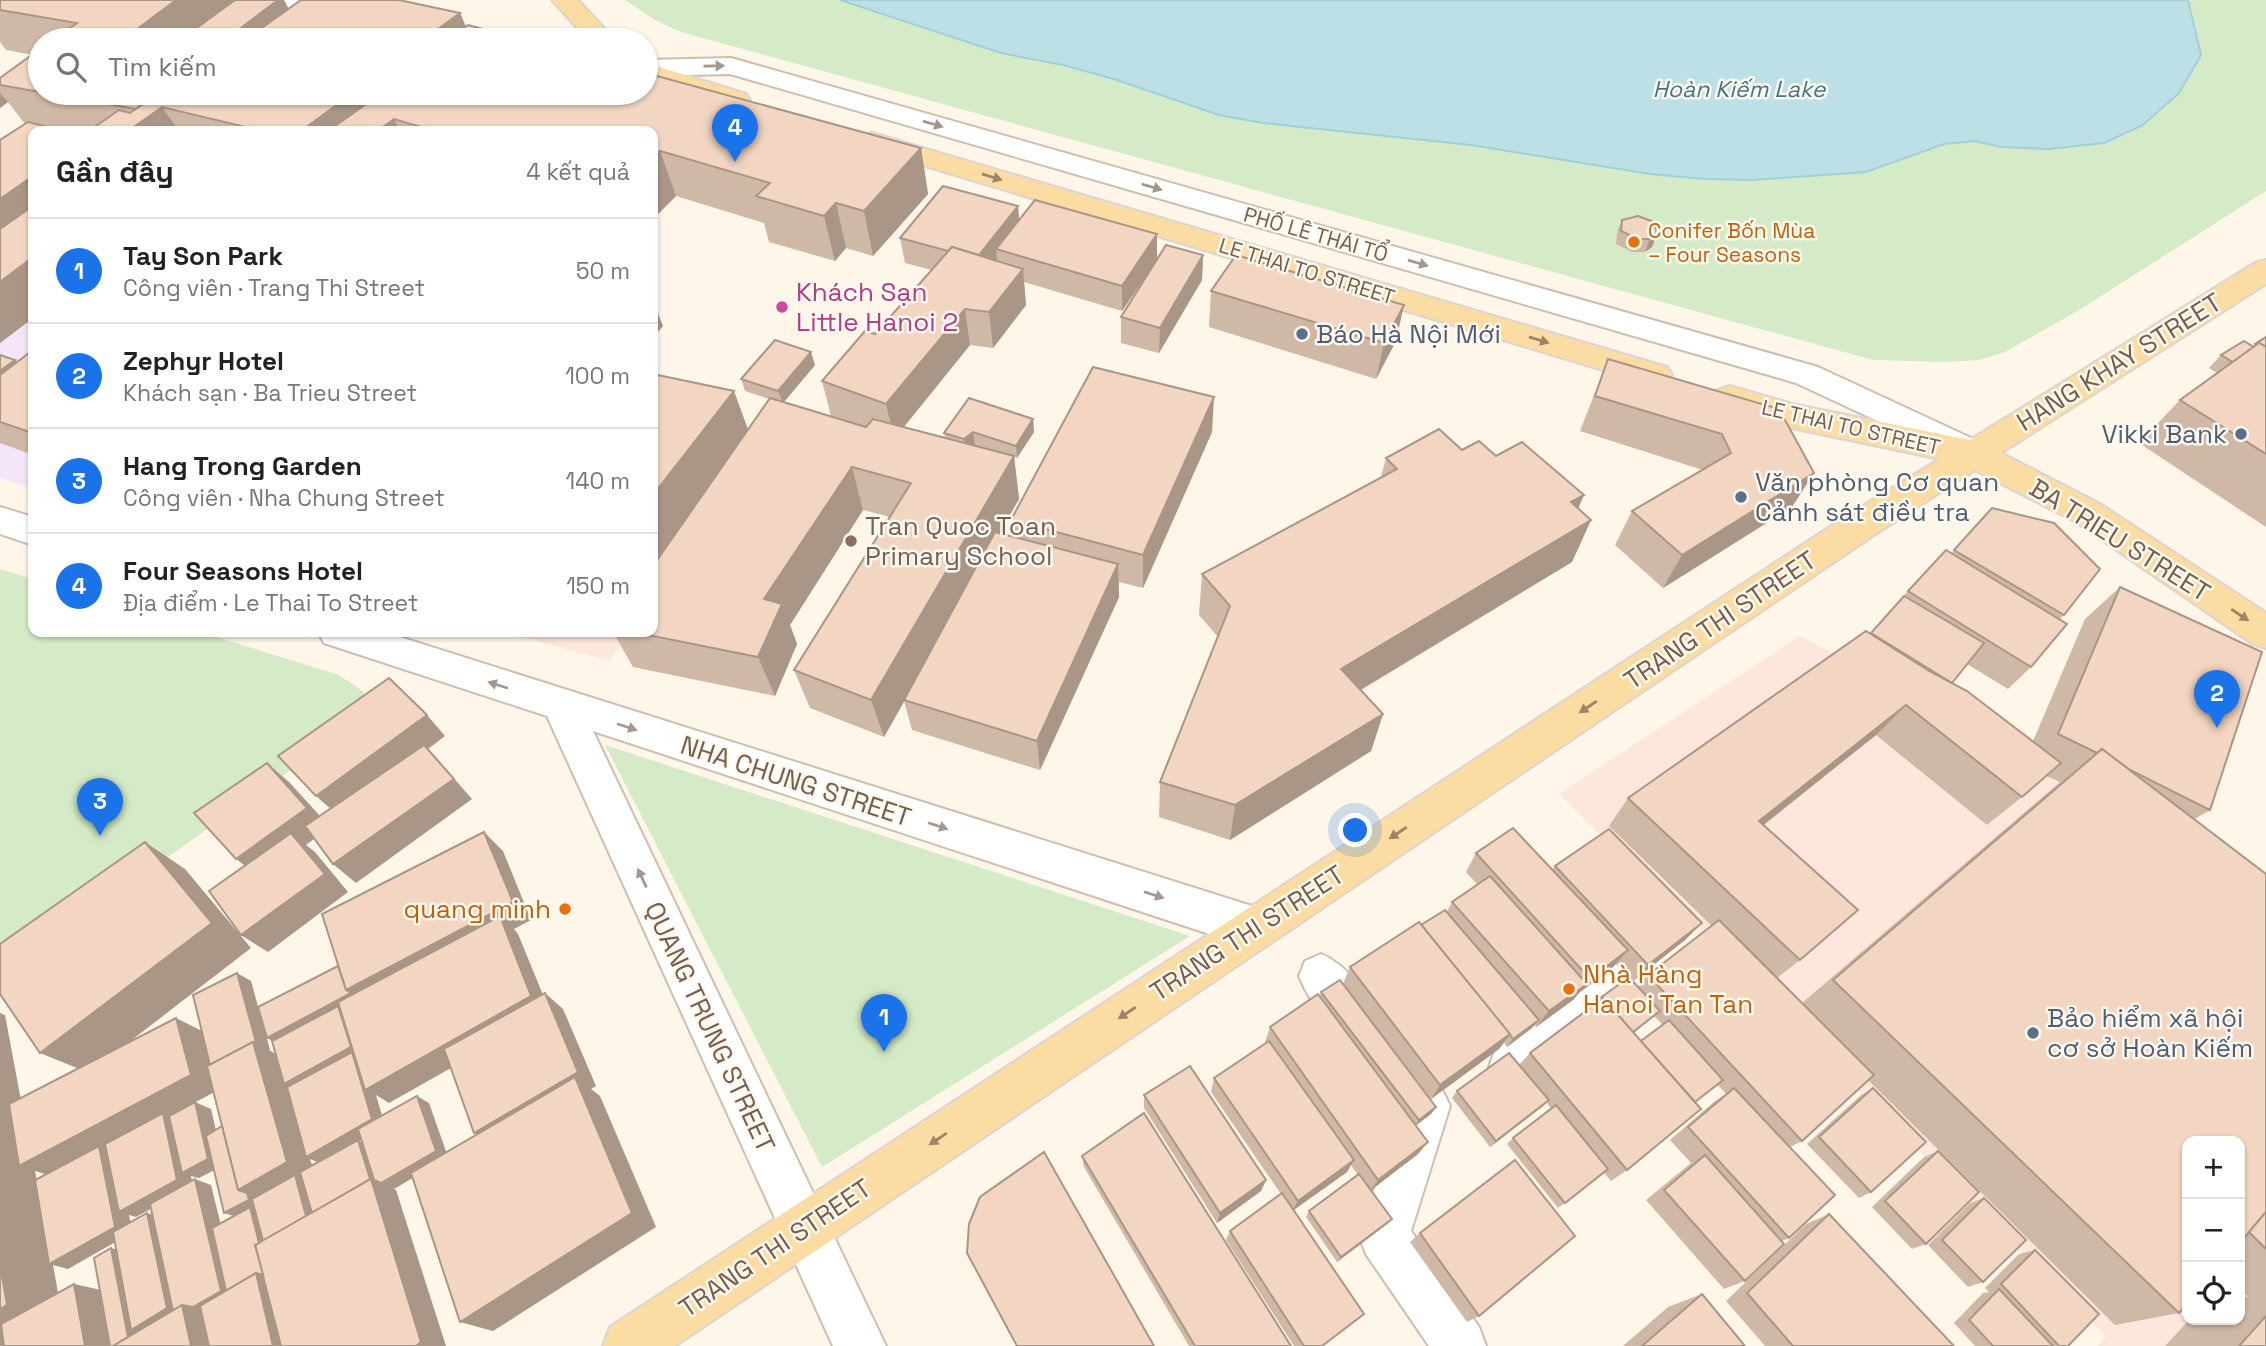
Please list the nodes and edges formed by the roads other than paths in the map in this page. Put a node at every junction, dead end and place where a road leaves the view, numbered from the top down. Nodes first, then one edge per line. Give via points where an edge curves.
1 (283, 0) edge
2 (564, 0) edge
3 (380, 17) edge
4 (591, 28) edge
5 (658, 69) edge
6 (658, 73) edge
7 (758, 106) edge
8 (850, 134) edge
9 (2265, 272) edge
10 (1972, 453) junction
11 (0, 520) edge
12 (28, 529) edge
13 (2266, 633) edge
14 (352, 637) edge
15 (562, 707) junction
16 (1520, 920) edge
17 (1255, 928) junction
18 (1321, 976) dead end
19 (1512, 1067) edge
20 (803, 1229) junction
21 (629, 1346) edge
22 (860, 1346) edge
23 (1460, 1346) edge

1 - 3 street
2 - 4 main road
5 -> 10 street, PHỐ LÊ THÁI TỔ via 731,66 1807,375
6 - 7 main road
8 -> 10 main road, LE THAI TO STREET via 1792,416
9 - 10 main road, HANG KHAY STREET
10 -> 13 main road, BA TRIEU STREET via 2088,513
10 -> 17 main road, TRANG THI STREET
11 - 12 street
15 -> 14 street, NHA CHUNG STREET
15 -> 17 street, NHA CHUNG STREET
20 -> 15 street, QUANG TRUNG STREET
16 - 19 street via 1611,988
17 -> 20 main road, TRANG THI STREET
18 - 23 street via 1426,1106 1384,1236
20 - 21 main road, TRANG THI STREET
20 - 22 street, QUANG TRUNG STREET

